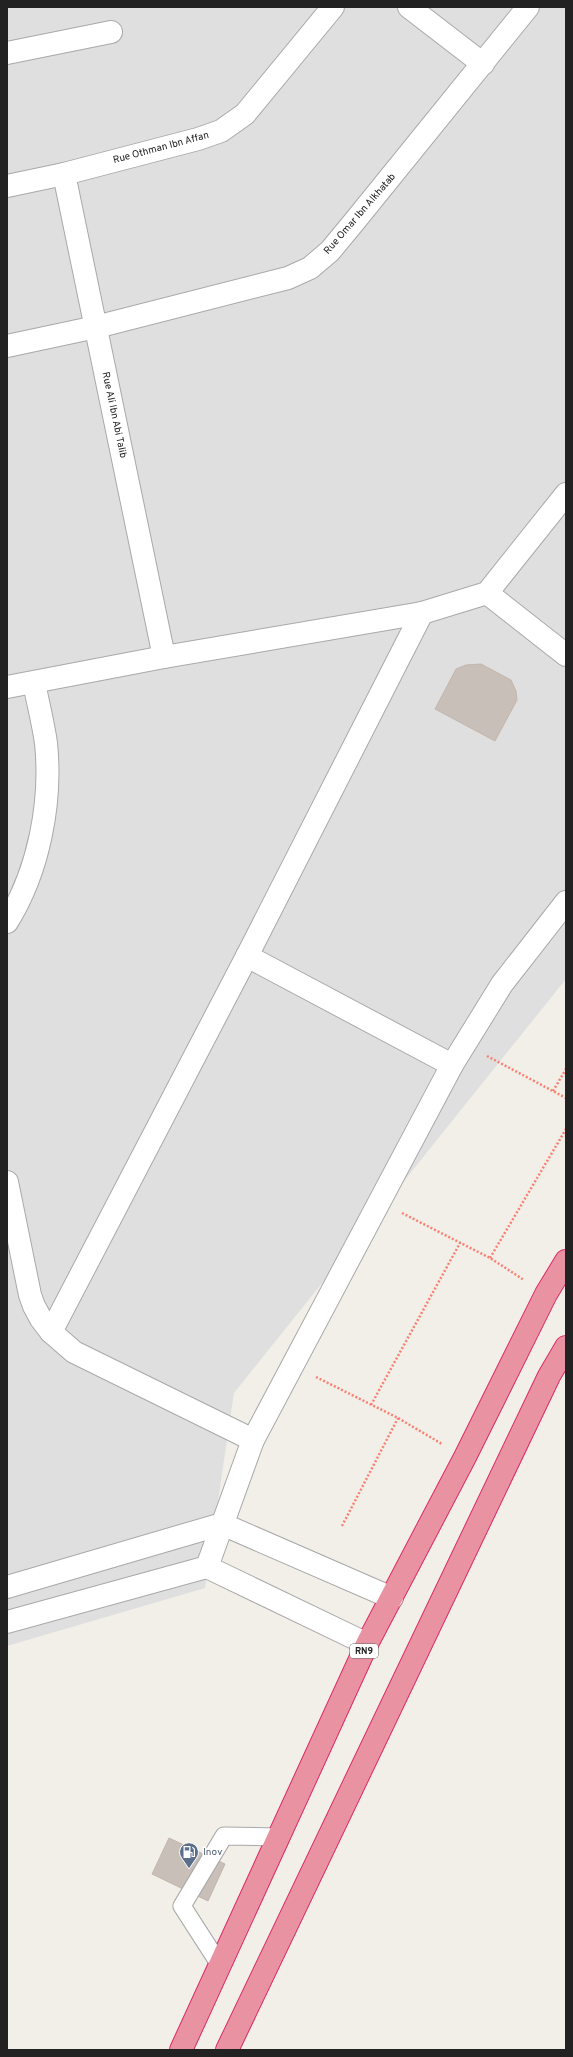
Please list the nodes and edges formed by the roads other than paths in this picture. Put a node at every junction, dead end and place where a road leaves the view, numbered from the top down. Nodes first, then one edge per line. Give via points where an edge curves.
1 (333, 7) edge
2 (409, 7) edge
3 (528, 7) edge
4 (111, 32) dead end
5 (7, 53) edge
6 (483, 64) junction
7 (64, 174) junction
8 (7, 186) edge
9 (96, 327) junction
10 (7, 346) edge
11 (566, 494) edge
12 (487, 593) junction
13 (422, 613) junction
14 (566, 655) edge
15 (164, 657) junction
16 (34, 683) junction
17 (7, 688) edge
18 (566, 902) edge
19 (7, 922) edge
20 (247, 956) junction
21 (452, 1065) junction
22 (7, 1182) edge
23 (566, 1262) edge
24 (51, 1332) junction
25 (566, 1347) edge
26 (558, 1371) edge
27 (253, 1440) junction
28 (222, 1524) junction
29 (207, 1567) junction
30 (7, 1587) edge
31 (392, 1598) junction
32 (7, 1622) edge
33 (367, 1644) junction
34 (279, 1837) junction
35 (220, 1965) junction
36 (181, 2050) edge
37 (227, 2050) edge

1 - 7 street, Rue Othman Ibn Affan via 245,114 221,131
2 - 6 street
3 - 6 street, Rue Omar Ibn Alkhatab
4 - 5 street
6 - 9 street, Rue Omar Ibn Alkhatab via 330,251 310,268 288,278
7 - 8 street, Rue Othman Ibn Affan
7 - 9 street, Rue Ali Ibn Abi Talib
9 - 10 street, Rue Omar Ibn Alkhatab
9 - 15 street, Rue Ali Ibn Abi Talib
11 - 12 street
12 - 13 street
12 - 14 street
13 - 15 street
13 - 20 street
15 - 16 street
16 - 17 street
16 - 19 street via 46,744 46,793 31,873
18 - 21 street via 502,984
20 - 21 street
20 - 24 street
21 - 27 street
22 - 24 street via 30,1295 41,1319
23 - 31 highway, RN9 via 546,1294
24 - 27 street via 74,1352
25 - 26 highway
26 - 37 highway
27 - 28 street
28 - 29 street
28 - 30 street
28 - 31 street
29 - 32 street
29 - 33 street
31 - 33 highway, RN9
33 - 34 highway, RN9
34 - 35 highway, RN9
34 - 35 lane via 224,1836 182,1906
35 - 36 highway, RN9

